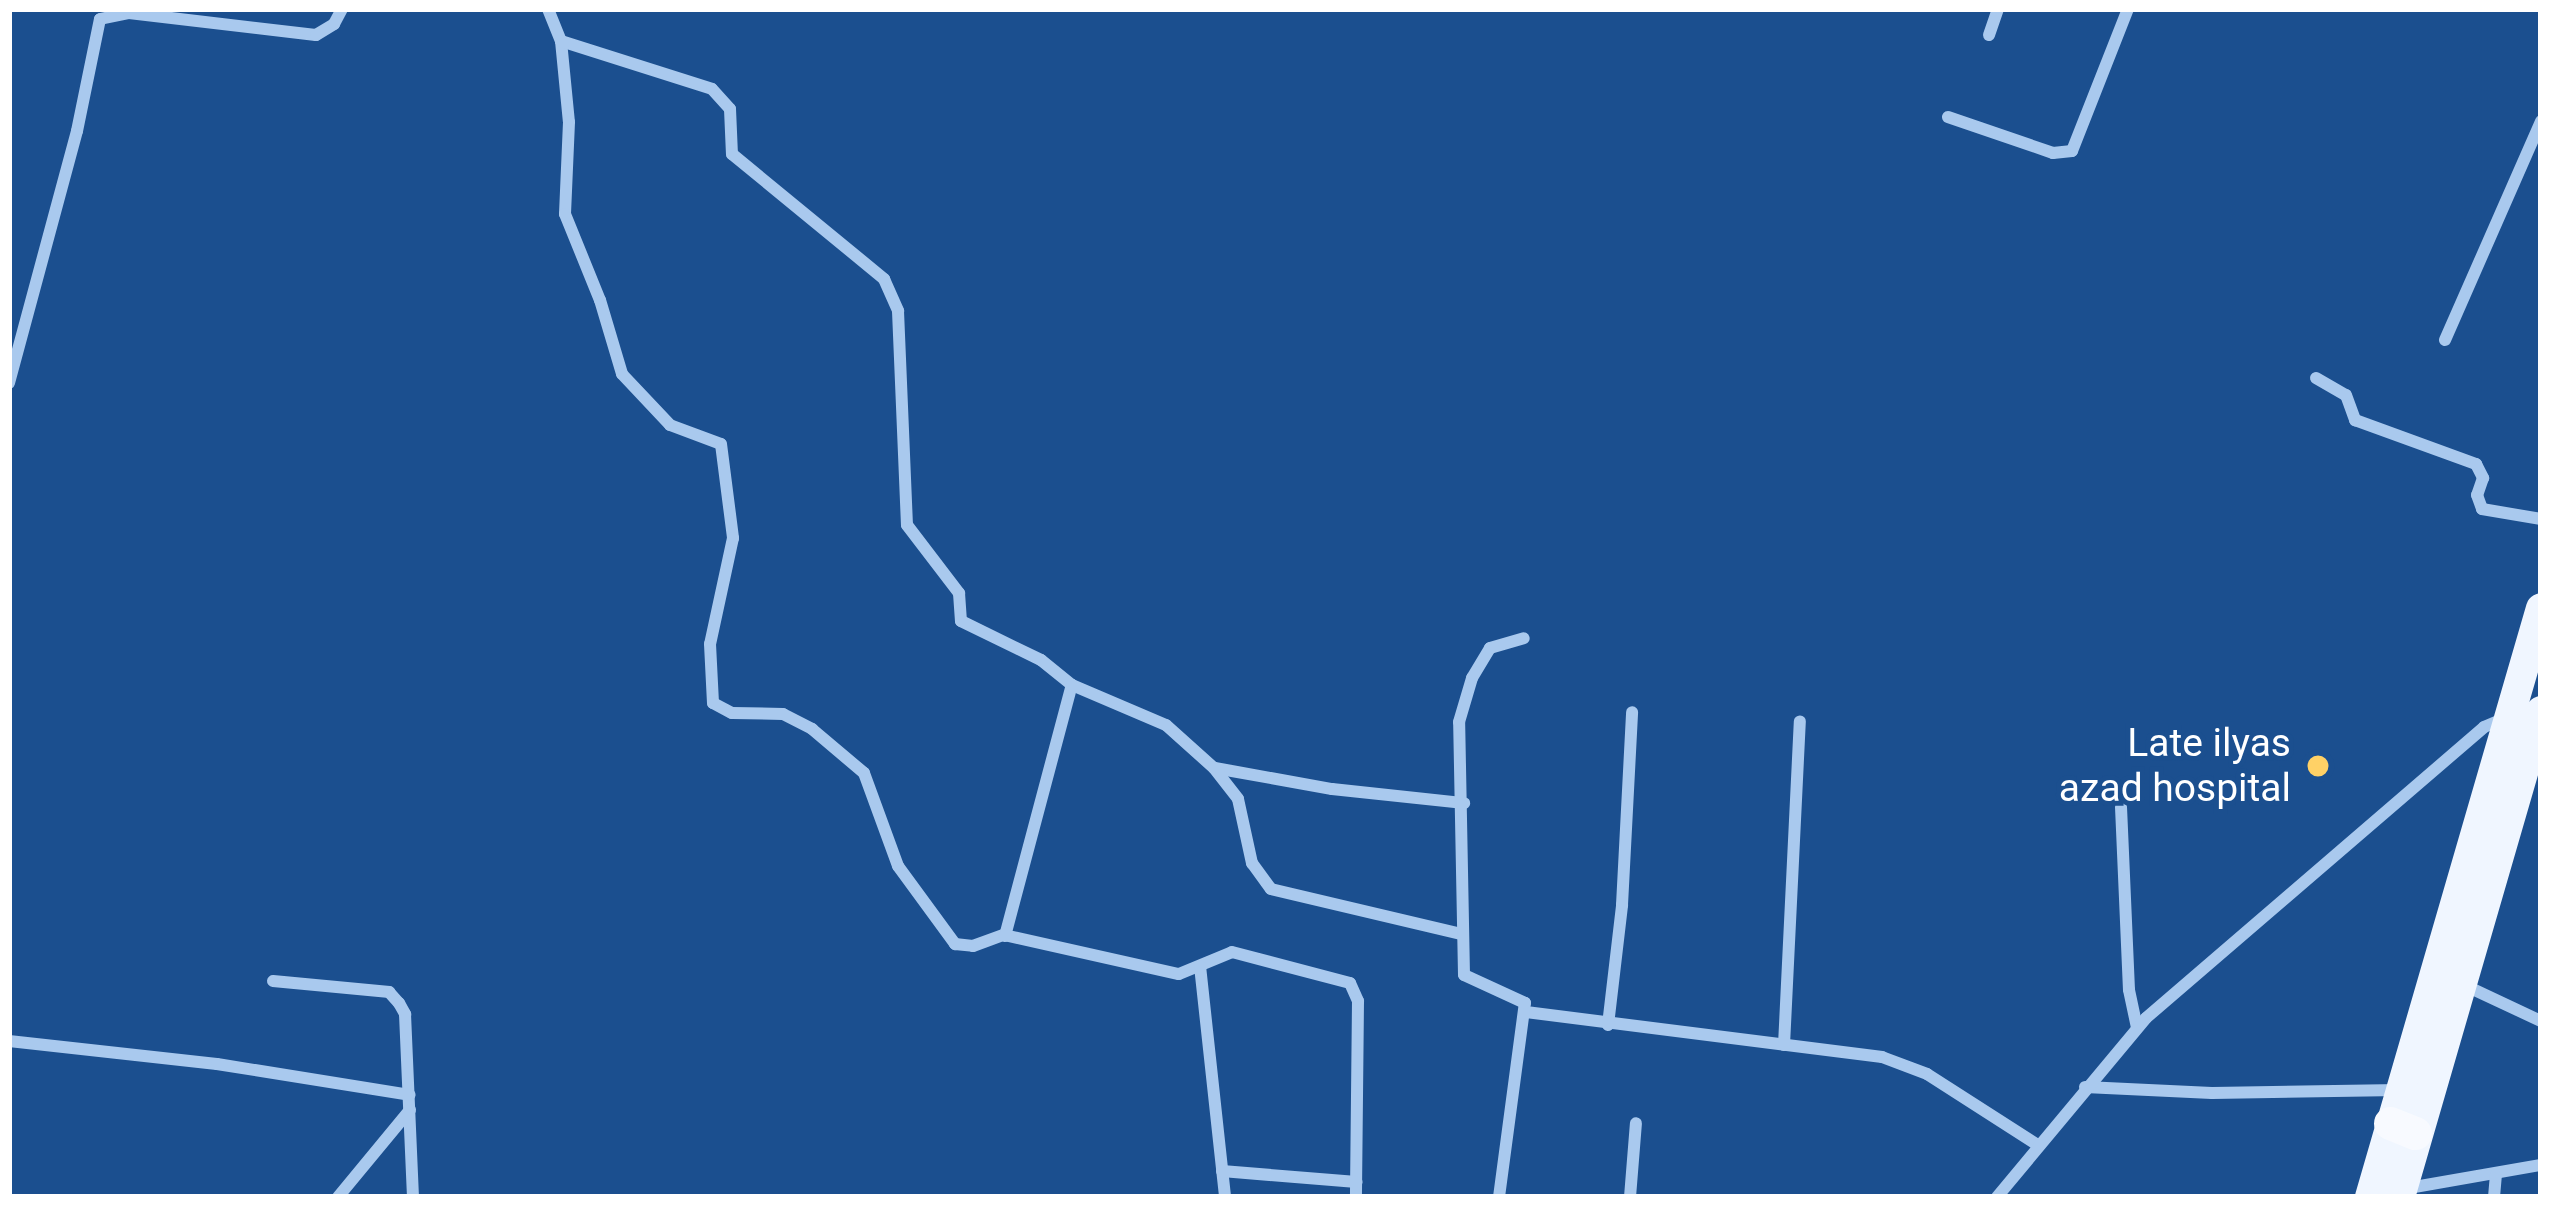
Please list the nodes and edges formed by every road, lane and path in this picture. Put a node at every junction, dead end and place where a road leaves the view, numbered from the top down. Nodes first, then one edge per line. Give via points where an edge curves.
1 (342, 9) edge
2 (548, 9) edge
3 (1998, 9) edge
4 (2128, 9) edge
5 (1989, 35) dead end
6 (561, 41) junction
7 (1948, 117) dead end
8 (2541, 121) edge
9 (2445, 340) dead end
10 (2316, 378) dead end
11 (9, 383) edge
12 (2541, 519) edge
13 (2541, 608) edge
14 (1525, 638) dead end
15 (1072, 685) junction
16 (1632, 712) dead end
17 (2528, 719) edge
18 (1800, 721) dead end
19 (1214, 768) junction
20 (1464, 802) junction
21 (2121, 807) dead end
22 (1462, 934) junction
23 (1005, 936) junction
24 (1200, 965) junction
25 (273, 981) dead end
26 (2463, 984) junction
27 (1526, 1012) junction
28 (2541, 1022) edge
29 (1609, 1025) junction
30 (2137, 1028) junction
31 (9, 1041) edge
32 (1784, 1045) junction
33 (2085, 1087) junction
34 (2400, 1090) junction
35 (410, 1102) junction
36 (1636, 1124) dead end
37 (2403, 1128) junction
38 (2039, 1146) junction
39 (2541, 1165) edge
40 (1222, 1171) junction
41 (2496, 1175) junction
42 (1357, 1182) junction
43 (2401, 1193) edge
44 (338, 1197) edge
45 (413, 1197) edge
46 (1225, 1197) edge
47 (1356, 1197) edge
48 (1499, 1197) edge
49 (1630, 1197) edge
50 (1997, 1197) edge
51 (2369, 1197) edge
52 (2494, 1197) edge

1 - 11 street via 316,35 130,13 100,19
2 - 6 street
3 - 5 street
4 - 7 street via 2072,151 2054,153
6 - 15 street via 712,89 730,109 732,154 884,279 898,310 907,525 959,592 961,621 1041,660
6 - 23 street via 570,141 565,214 622,374 670,425 718,439 722,449 733,538 710,644 712,703 732,713 783,715 812,729 870,783 893,855 944,936 965,947
8 - 9 street
10 - 12 street via 2346,395 2355,420 2476,464 2482,509
13 - 17 main road
14 - 20 street via 1490,648 1462,704
15 - 19 street via 1166,725
15 - 23 street
16 - 29 street
17 - 26 main road
17 - 30 street via 2471,738
17 - 34 main road
18 - 32 street
19 - 20 street
19 - 22 street via 1242,808 1252,863 1271,889
20 - 22 street
21 - 30 street via 2128,990
22 - 27 street via 1464,975 1521,998
23 - 24 street via 1179,974
24 - 40 street
24 - 42 street via 1232,952 1350,983 1358,1001
25 - 35 street via 389,992 405,1014
26 - 28 street
26 - 37 main road
27 - 29 street
27 - 48 street
29 - 32 street
30 - 33 street
31 - 35 street via 217,1064
32 - 38 street via 1927,1073
33 - 34 street
33 - 38 street
34 - 37 main road
35 - 44 street
35 - 45 street
36 - 49 street
37 - 43 main road
37 - 51 main road
38 - 50 street
39 - 41 street
40 - 42 street
40 - 46 street
41 - 43 street
41 - 52 street
42 - 47 street

